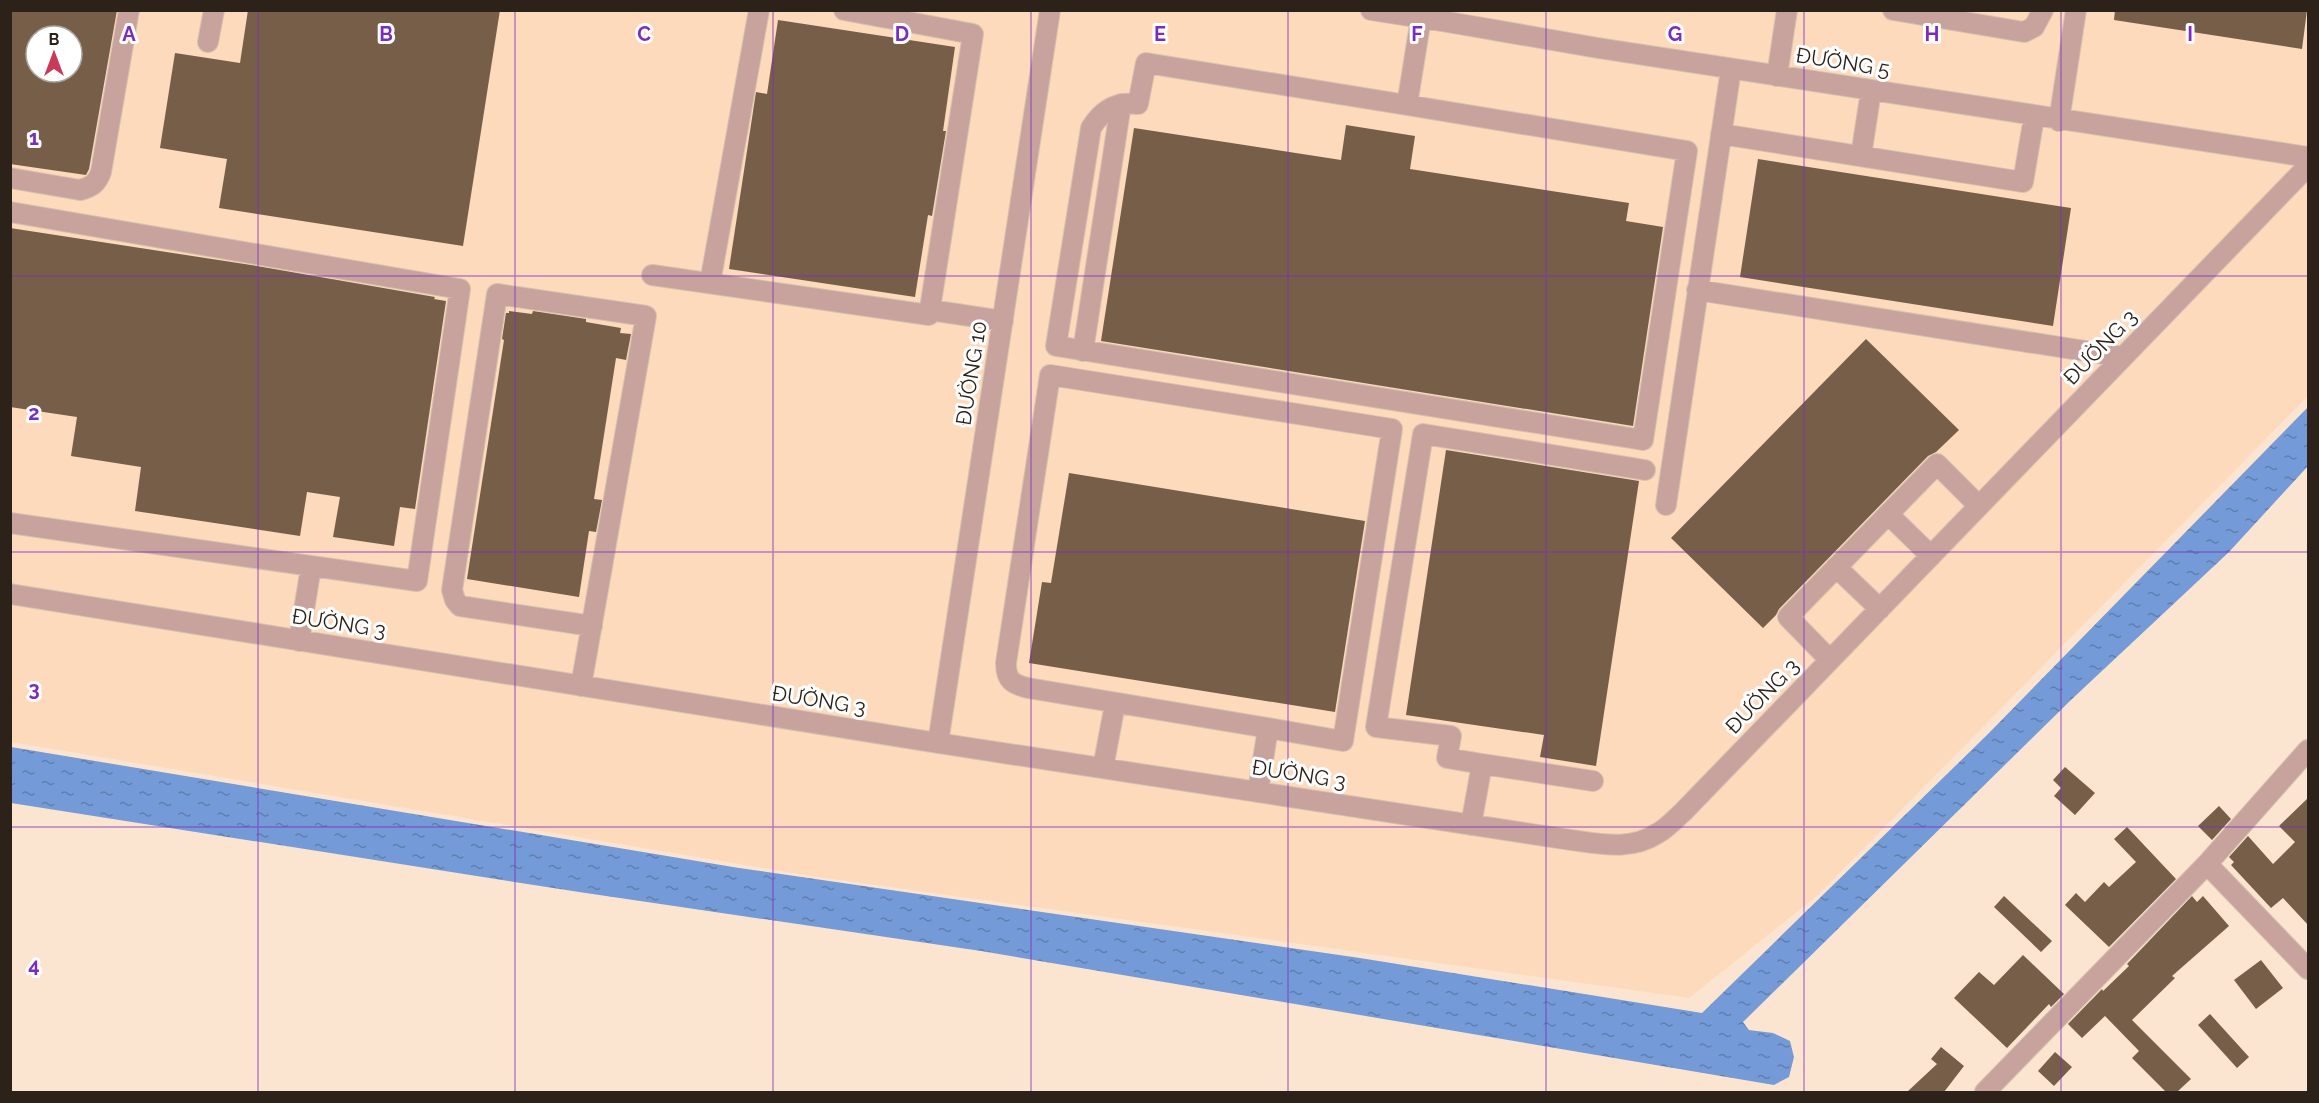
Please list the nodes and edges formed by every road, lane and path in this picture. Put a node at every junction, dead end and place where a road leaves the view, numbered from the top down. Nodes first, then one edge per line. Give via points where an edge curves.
1 (129, 10) edge
2 (213, 10) edge
3 (759, 10) edge
4 (844, 10) edge
5 (1050, 10) edge
6 (1371, 10) edge
7 (1787, 10) edge
8 (1893, 10) edge
9 (2043, 10) edge
10 (2076, 10) edge
11 (1449, 16) edge
12 (1421, 18) junction
13 (208, 42) dead end
14 (1731, 69) junction
15 (1777, 76) junction
16 (1871, 91) junction
17 (1121, 104) junction
18 (1407, 105) junction
19 (2034, 117) junction
20 (2059, 121) junction
21 (1721, 134) junction
22 (1861, 156) junction
23 (2308, 158) edge
24 (2308, 166) edge
25 (10, 178) edge
26 (10, 212) edge
27 (1077, 220) junction
28 (1102, 224) junction
29 (652, 275) dead end
30 (710, 284) junction
31 (1697, 290) junction
32 (930, 310) junction
33 (1003, 321) junction
34 (1083, 351) junction
35 (2123, 357) junction
36 (1645, 470) dead end
37 (1666, 505) dead end
38 (1980, 506) junction
39 (1888, 514) junction
40 (10, 523) edge
41 (1931, 556) junction
42 (311, 567) junction
43 (1836, 567) junction
44 (10, 594) edge
45 (1880, 609) junction
46 (591, 626) junction
47 (299, 641) junction
48 (1830, 660) junction
49 (581, 686) junction
50 (1114, 704) junction
51 (1268, 728) junction
52 (938, 743) junction
53 (2308, 750) edge
54 (1482, 764) junction
55 (1103, 768) junction
56 (1593, 781) dead end
57 (1258, 792) junction
58 (1472, 825) junction
59 (2207, 864) junction
60 (2308, 969) edge
61 (1985, 1092) edge

1 - 25 street via 98,181 80,190
2 - 13 street
3 - 30 street
4 - 32 street via 973,34
5 - 33 street, ĐƯỜNG 10
6 - 12 street, ĐƯỜNG 5
7 - 15 street
8 - 9 street via 2024,32 2034,27
10 - 20 street
11 - 12 street, ĐƯỜNG 5
11 - 14 street, ĐƯỜNG 5
12 - 18 street
14 - 15 street, ĐƯỜNG 5
14 - 21 street
15 - 16 street, ĐƯỜNG 5
16 - 19 street, ĐƯỜNG 5
16 - 22 street
17 - 18 street via 1138,104 1146,63
17 - 27 street via 1098,117 1091,128
17 - 28 street
18 - 34 street via 1687,151 1643,440
19 - 20 street, ĐƯỜNG 5
19 - 22 street via 2023,182
20 - 23 street, ĐƯỜNG 5
21 - 22 street
21 - 31 street
24 - 35 street, ĐƯỜNG 3
26 - 42 street via 460,289 417,581
27 - 28 street
27 - 34 street via 1056,346
28 - 34 street
29 - 30 street
30 - 32 street via 929,315
31 - 35 street
31 - 37 street
32 - 33 street
33 - 52 street, ĐƯỜNG 10
35 - 38 street, ĐƯỜNG 3
36 - 54 street via 1423,434 1376,727 1451,736 1448,758
38 - 39 street via 1937,464
38 - 41 street, ĐƯỜNG 3
39 - 41 street
39 - 43 street
40 - 42 street
41 - 45 street, ĐƯỜNG 3
42 - 47 street
43 - 45 street
43 - 48 street via 1788,617
44 - 47 street, ĐƯỜNG 3
45 - 48 street, ĐƯỜNG 3
46 - 46 street via 460,606 452,590 497,294 646,316
46 - 49 street
47 - 49 street, ĐƯỜNG 3
48 - 58 street, ĐƯỜNG 3 via 1658,834 1624,846
49 - 52 street, ĐƯỜNG 3
50 - 51 street
50 - 51 street via 1014,685 1006,672 1050,375 1392,429 1343,741
50 - 55 street
51 - 57 street
52 - 55 street, ĐƯỜNG 3
53 - 59 street
54 - 56 street
54 - 58 street
55 - 57 street, ĐƯỜNG 3
57 - 58 street, ĐƯỜNG 3
59 - 60 street
59 - 61 street

